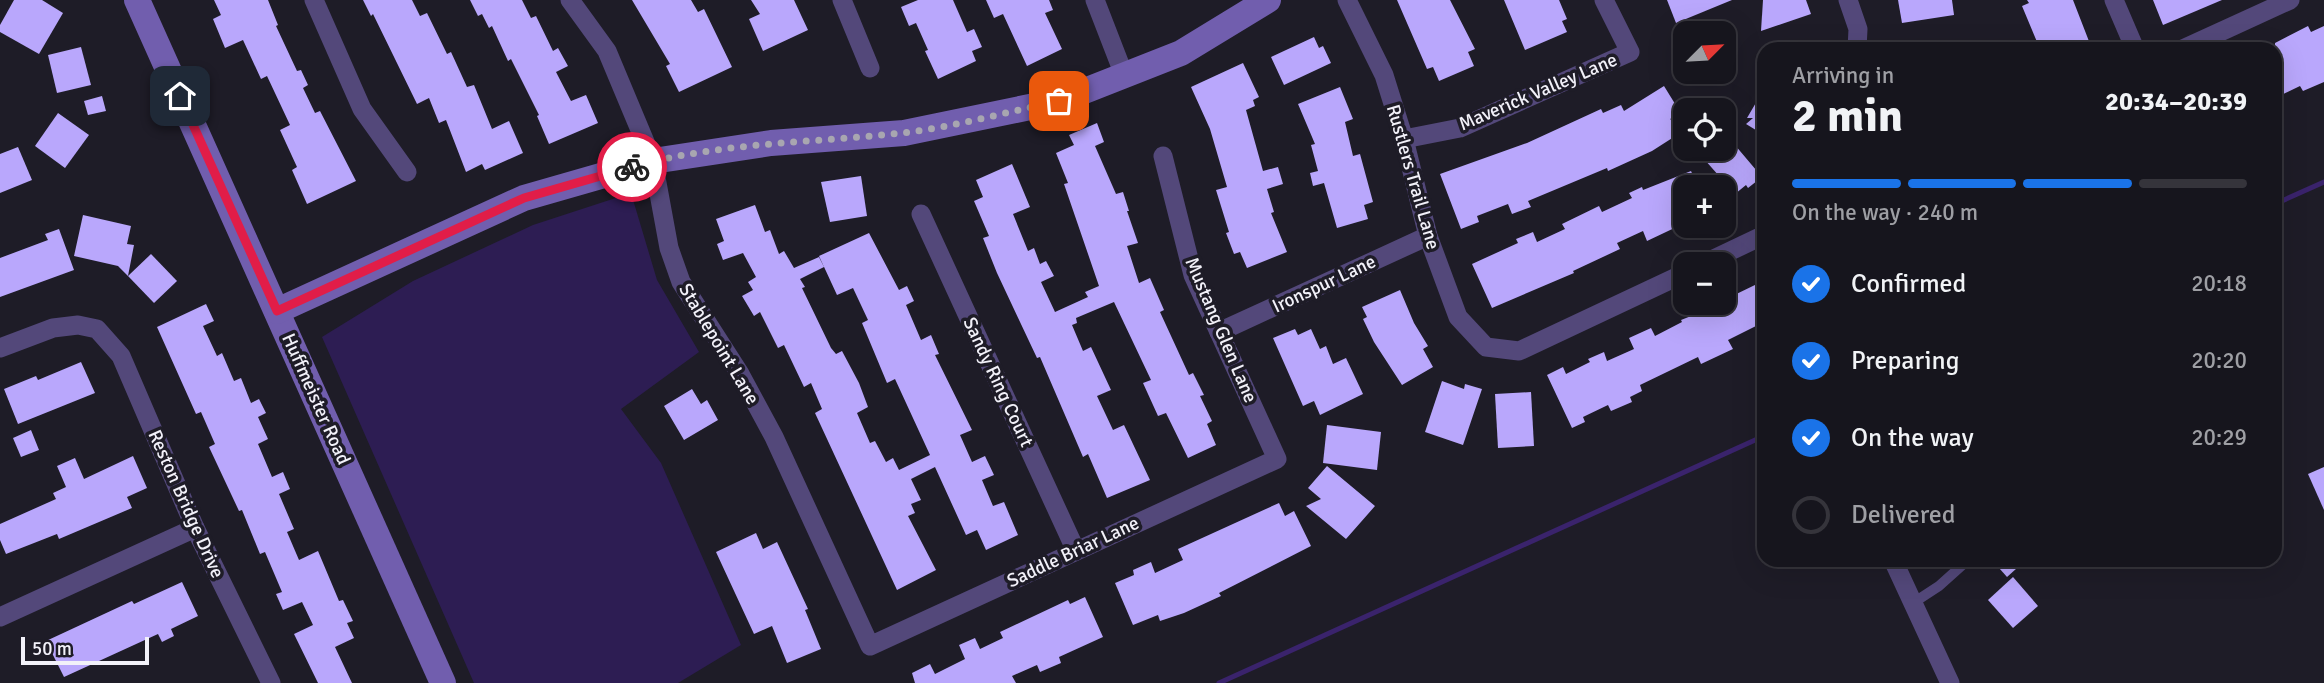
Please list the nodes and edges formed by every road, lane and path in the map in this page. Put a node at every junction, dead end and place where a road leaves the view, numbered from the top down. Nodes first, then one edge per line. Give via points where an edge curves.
1 (137, 0) edge
2 (314, 0) edge
3 (570, 0) edge
4 (842, 0) edge
5 (1095, 0) edge
6 (1268, 0) edge
7 (1347, 0) edge
8 (1605, 0) edge
9 (1848, 0) edge
10 (2114, 0) edge
11 (2290, 0) edge
12 (1857, 42) edge
13 (2132, 42) edge
14 (2198, 42) edge
15 (870, 68) dead end
16 (1124, 75) junction
17 (1404, 139) junction
18 (1163, 156) dead end
19 (653, 161) junction
20 (407, 172) dead end
21 (921, 214) dead end
22 (1428, 236) junction
23 (1757, 238) edge
24 (1728, 252) edge
25 (1673, 278) edge
26 (277, 311) junction
27 (1219, 332) junction
28 (0, 348) edge
29 (1277, 458) joint
30 (195, 528) junction
31 (1076, 551) junction
32 (1896, 567) edge
33 (1960, 567) edge
34 (1913, 603) junction
35 (0, 617) edge
36 (870, 646) joint
37 (271, 683) edge
38 (443, 683) edge
39 (1950, 683) edge

1 - 26 street, Huffmeister Road
2 - 20 street via 362,109
3 - 19 street, Stablepoint Lane via 607,51
4 - 15 street
5 - 16 street
6 - 16 street via 1181,53
7 - 17 street, Rustlers Trail Lane via 1384,75
8 - 17 street, Maverick Valley Lane via 1630,52 1460,128
9 - 12 street
10 - 13 street
11 - 14 street
16 - 19 street via 1059,101 904,133 771,143
17 - 22 street, Rustlers Trail Lane
18 - 27 street, Mustang Glen Lane via 1193,275
19 - 26 street via 524,198
19 - 36 street, Stablepoint Lane via 669,248 681,282 774,437
21 - 31 street, Sandy Ring Court
22 - 25 street, Rustlers Trail Lane via 1458,317 1486,347 1519,351
22 - 27 street, Ironspur Lane
23 - 24 street
26 - 38 street, Huffmeister Road
27 - 29 street, Mustang Glen Lane
28 - 30 street, Reston Bridge Drive via 53,328 78,325 97,329 121,356
29 - 31 street, Saddle Briar Lane
30 - 35 street
30 - 37 street, Reston Bridge Drive
31 - 36 street, Saddle Briar Lane
32 - 34 street
33 - 34 lane
34 - 39 street

